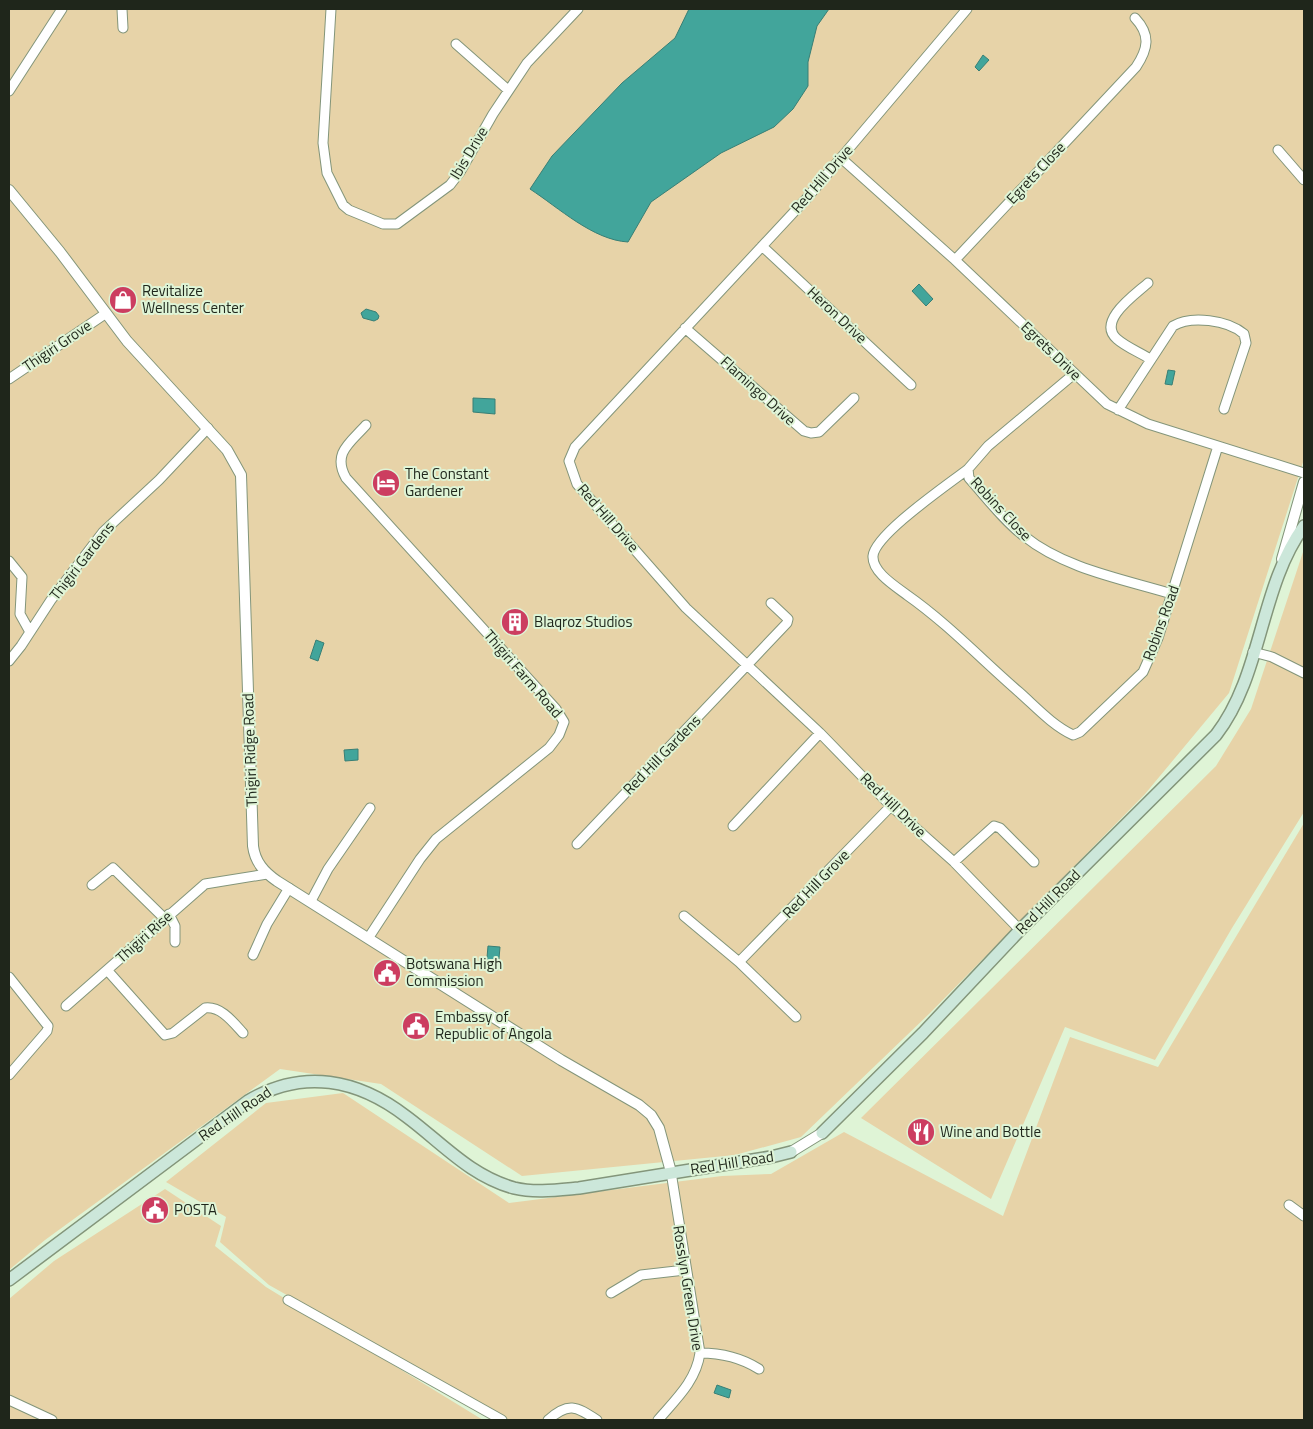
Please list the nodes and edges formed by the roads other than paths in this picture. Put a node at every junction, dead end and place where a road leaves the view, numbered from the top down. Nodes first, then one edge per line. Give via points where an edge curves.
1 (62, 9) edge
2 (122, 9) edge
3 (331, 9) edge
4 (967, 9) edge
5 (574, 10) edge
6 (1135, 18) dead end
7 (123, 28) dead end
8 (456, 44) dead end
9 (508, 90) junction
10 (9, 91) edge
11 (1278, 150) dead end
12 (840, 158) junction
13 (1304, 180) edge
14 (9, 190) edge
15 (762, 246) junction
16 (955, 260) junction
17 (1148, 283) dead end
18 (105, 314) junction
19 (685, 328) junction
20 (1150, 359) junction
21 (1074, 374) junction
22 (9, 379) edge
23 (911, 385) dead end
24 (854, 398) dead end
25 (1118, 410) junction
26 (1224, 410) dead end
27 (366, 425) dead end
28 (208, 428) junction
29 (1218, 446) junction
30 (968, 469) junction
31 (1304, 473) edge
32 (1304, 482) edge
33 (1304, 526) edge
34 (9, 561) edge
35 (1276, 584) junction
36 (1172, 594) junction
37 (772, 603) dead end
38 (30, 632) junction
39 (1253, 652) junction
40 (9, 661) edge
41 (747, 666) junction
42 (1304, 673) edge
43 (820, 733) junction
44 (891, 806) junction
45 (370, 808) dead end
46 (733, 826) dead end
47 (577, 844) dead end
48 (954, 862) junction
49 (1034, 862) dead end
50 (267, 874) junction
51 (92, 885) dead end
52 (289, 888) junction
53 (310, 901) junction
54 (167, 916) junction
55 (684, 916) dead end
56 (1020, 930) junction
57 (369, 937) junction
58 (175, 942) dead end
59 (253, 955) dead end
60 (740, 962) junction
61 (107, 970) junction
62 (9, 977) edge
63 (66, 1006) dead end
64 (796, 1017) dead end
65 (242, 1033) dead end
66 (9, 1075) edge
67 (822, 1133) joint
68 (791, 1152) joint
69 (671, 1172) junction
70 (1289, 1205) dead end
71 (1304, 1216) edge
72 (685, 1270) junction
73 (9, 1280) edge
74 (611, 1292) dead end
75 (288, 1300) dead end
76 (700, 1353) junction
77 (759, 1369) dead end
78 (9, 1400) edge
79 (52, 1420) edge
80 (502, 1420) edge
81 (548, 1420) edge
82 (597, 1420) edge
83 (658, 1420) edge

1 - 10 street
2 - 7 street
3 - 9 street, Ibis Drive via 323,143 327,173 343,205 349,210 383,224 397,224 439,195 460,172
4 - 12 street, Red Hill Drive
5 - 9 street, Ibis Drive
6 - 16 street, Egrets Close via 1147,36 1147,46 1136,67
8 - 9 street
11 - 13 street
12 - 15 street, Red Hill Drive
12 - 16 street, Egrets Drive
14 - 18 street, Thigiri Ridge Road
15 - 19 street, Red Hill Drive
15 - 23 street, Heron Drive
16 - 21 street, Egrets Drive
17 - 20 street via 1116,313 1110,329 1116,338
18 - 22 street, Thigiri Grove
18 - 28 street, Thigiri Ridge Road
19 - 24 street, Flamingo Drive via 804,431 819,432
19 - 41 street, Red Hill Drive via 575,447 570,465 577,484 599,510 686,608
20 - 25 street
20 - 26 street via 1172,326 1180,321 1232,325 1238,329 1244,334 1246,343
21 - 25 street, Egrets Drive
21 - 30 street, Robins Close via 988,446
25 - 29 street, Egrets Drive via 1148,424
27 - 57 street, Thigiri Farm Road via 342,452 340,461 346,478 556,709 564,722 549,748 430,846
28 - 38 street, Thigiri Gardens via 103,532
28 - 50 street, Thigiri Ridge Road via 238,467 243,486 253,846 258,863
29 - 31 street, Egrets Drive
29 - 36 street, Robins Road
30 - 36 street, Robins Close via 969,478 1023,536 1048,553 1086,569
30 - 36 street, Robins Road via 891,529 873,554 874,564 884,577 918,602 1063,730 1073,735 1080,732 1143,672 1156,646
32 - 35 street, Red Hill Road
33 - 35 main road, Red Hill Road
34 - 38 street via 22,577 20,614
35 - 39 main road, Red Hill Road
37 - 41 street, Red Hill Gardens via 788,619 787,623
38 - 40 street, Thigiri Gardens
39 - 42 street via 1272,657
39 - 56 main road, Red Hill Road via 1239,697 1216,735
41 - 43 street, Red Hill Drive
41 - 47 street, Red Hill Gardens
43 - 44 street, Red Hill Drive
43 - 46 street
44 - 48 street, Red Hill Drive
44 - 60 street, Red Hill Grove
45 - 53 street
48 - 49 street via 996,826
48 - 56 street, Red Hill Drive
50 - 52 street, Thigiri Ridge Road
50 - 54 street, Thigiri Rise via 205,884
51 - 54 street via 114,868
52 - 53 street, Thigiri Ridge Road
52 - 59 street
53 - 57 street, Thigiri Ridge Road
54 - 58 street via 175,926
54 - 61 street, Thigiri Rise
55 - 60 street
56 - 67 main road, Red Hill Road
57 - 69 street, Thigiri Ridge Road via 646,1111 659,1128
60 - 64 street
61 - 63 street
61 - 65 street, Thigiri Rise via 165,1034 173,1033 205,1008 228,1016
62 - 66 street via 48,1026
67 - 68 street, Red Hill Road
68 - 69 main road, Red Hill Road
69 - 72 street, Rosslyn Green Drive
69 - 73 main road, Red Hill Road via 553,1191 514,1188 462,1163 403,1114 366,1091 334,1082 285,1083 248,1101
70 - 71 street
72 - 74 street via 641,1275
72 - 76 street, Rosslyn Green Drive
75 - 80 street
76 - 77 street via 736,1357
76 - 83 street, Rosslyn Green Drive via 692,1378
78 - 79 street
81 - 82 street via 567,1407

